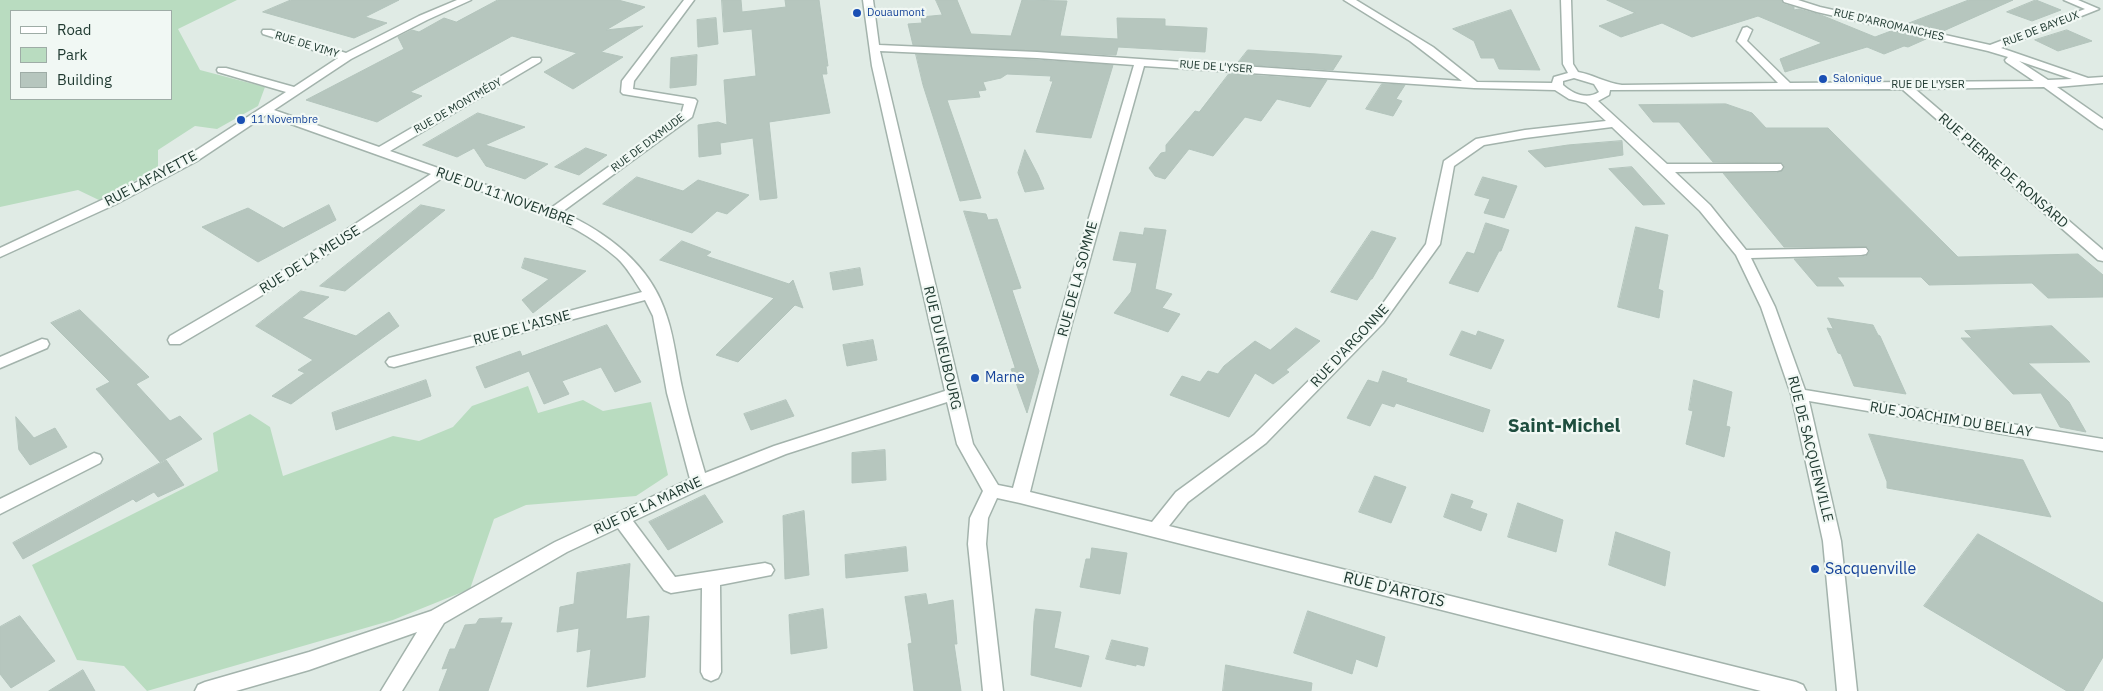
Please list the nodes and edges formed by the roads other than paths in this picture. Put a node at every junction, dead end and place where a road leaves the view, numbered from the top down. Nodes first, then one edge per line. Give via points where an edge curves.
1 (466, 0) edge
2 (689, 0) edge
3 (868, 0) edge
4 (1349, 0) edge
5 (1566, 0) edge
6 (1788, 0) edge
7 (2069, 0) edge
8 (1747, 30) dead end
9 (267, 32) dead end
10 (874, 48) junction
11 (1991, 48) junction
12 (347, 57) junction
13 (536, 60) dead end
14 (1140, 62) junction
15 (222, 70) dead end
16 (1574, 75) junction
17 (2100, 83) edge
18 (2046, 84) junction
19 (1474, 85) junction
20 (1786, 85) junction
21 (1904, 85) junction
22 (1603, 86) junction
23 (1558, 88) junction
24 (295, 91) junction
25 (1589, 99) junction
26 (266, 111) junction
27 (1615, 123) junction
28 (2103, 125) edge
29 (380, 152) junction
30 (1777, 167) dead end
31 (1664, 168) junction
32 (440, 173) junction
33 (553, 213) junction
34 (1861, 251) dead end
35 (0, 253) edge
36 (1742, 254) junction
37 (2103, 256) edge
38 (650, 294) junction
39 (176, 340) dead end
40 (42, 344) dead end
41 (394, 362) dead end
42 (0, 363) edge
43 (953, 394) junction
44 (1799, 394) junction
45 (2103, 445) edge
46 (94, 459) dead end
47 (699, 482) junction
48 (992, 491) junction
49 (1020, 496) junction
50 (0, 507) edge
51 (621, 519) junction
52 (1156, 530) junction
53 (765, 570) dead end
54 (711, 578) junction
55 (437, 616) junction
56 (710, 672) dead end
57 (205, 691) edge
58 (391, 691) edge
59 (993, 691) edge
60 (1796, 691) edge
61 (1847, 691) edge

1 - 12 street, RUE LAFAYETTE
2 - 33 street, RUE DE DIXMUDE via 628,81 627,92 691,102 686,117
3 - 10 street, RUE DU NEUBOURG
4 - 19 street via 1449,62
5 - 16 street via 1568,64
6 - 11 street, RUE D'ARROMANCHES
7 - 11 street, RUE DE BAYEUX via 2094,9
8 - 20 street via 1742,41
9 - 12 street, RUE DE VIMY
10 - 14 street, RUE DE L'YSER
10 - 43 street, RUE DU NEUBOURG
11 - 17 street
11 - 18 street
12 - 24 street, RUE LAFAYETTE
13 - 29 street, RUE DE MONTMÉDY
14 - 19 street, RUE DE L'YSER
14 - 49 street, RUE DE LA SOMME via 1065,322
15 - 24 street
16 - 22 street, RUE DE L'YSER via 1592,79
16 - 23 street via 1558,79
17 - 18 street, RUE DE L'YSER
18 - 21 street, RUE DE L'YSER
18 - 28 street
19 - 23 street, RUE DE L'YSER
20 - 21 street, RUE DE L'YSER
20 - 22 street, RUE DE L'YSER
21 - 37 street, RUE PIERRE DE RONSARD
22 - 25 street via 1605,94
23 - 25 street via 1573,96
24 - 26 street, RUE LAFAYETTE
25 - 27 street, RUE DE SACQUENVILLE
26 - 29 street, RUE DU 11 NOVEMBRE
26 - 35 street, RUE LAFAYETTE via 193,158
27 - 31 street, RUE DE SACQUENVILLE
27 - 52 street, RUE D'ARGONNE via 1480,142 1448,164 1433,244 1378,320 1260,438 1182,497
29 - 32 street, RUE DU 11 NOVEMBRE
30 - 31 street
31 - 36 street, RUE DE SACQUENVILLE via 1705,208
32 - 33 street, RUE DU 11 NOVEMBRE
32 - 39 street, RUE DE LA MEUSE via 262,291
33 - 38 street, RUE DU 11 NOVEMBRE via 584,227 622,255
34 - 36 street
36 - 44 street, RUE DE SACQUENVILLE via 1768,307
38 - 41 street, RUE DE L'AISNE
38 - 47 street, RUE DU 11 NOVEMBRE via 660,316 675,393
40 - 42 street
43 - 47 street, RUE DE LA MARNE via 780,450
43 - 48 street, RUE DU NEUBOURG via 965,444
44 - 45 street, RUE JOACHIM DU BELLAY
44 - 61 street, RUE DE SACQUENVILLE via 1832,540
46 - 50 street
47 - 51 street, RUE DE LA MARNE
48 - 49 street, RUE D'ARTOIS
48 - 59 street via 979,518 978,544
49 - 52 street, RUE D'ARTOIS
51 - 54 street via 671,585
51 - 55 street, RUE DE LA MARNE via 561,547
52 - 60 street, RUE D'ARTOIS
53 - 54 street
54 - 56 street
55 - 57 street via 309,661
55 - 58 street, RUE DE LA MARNE

